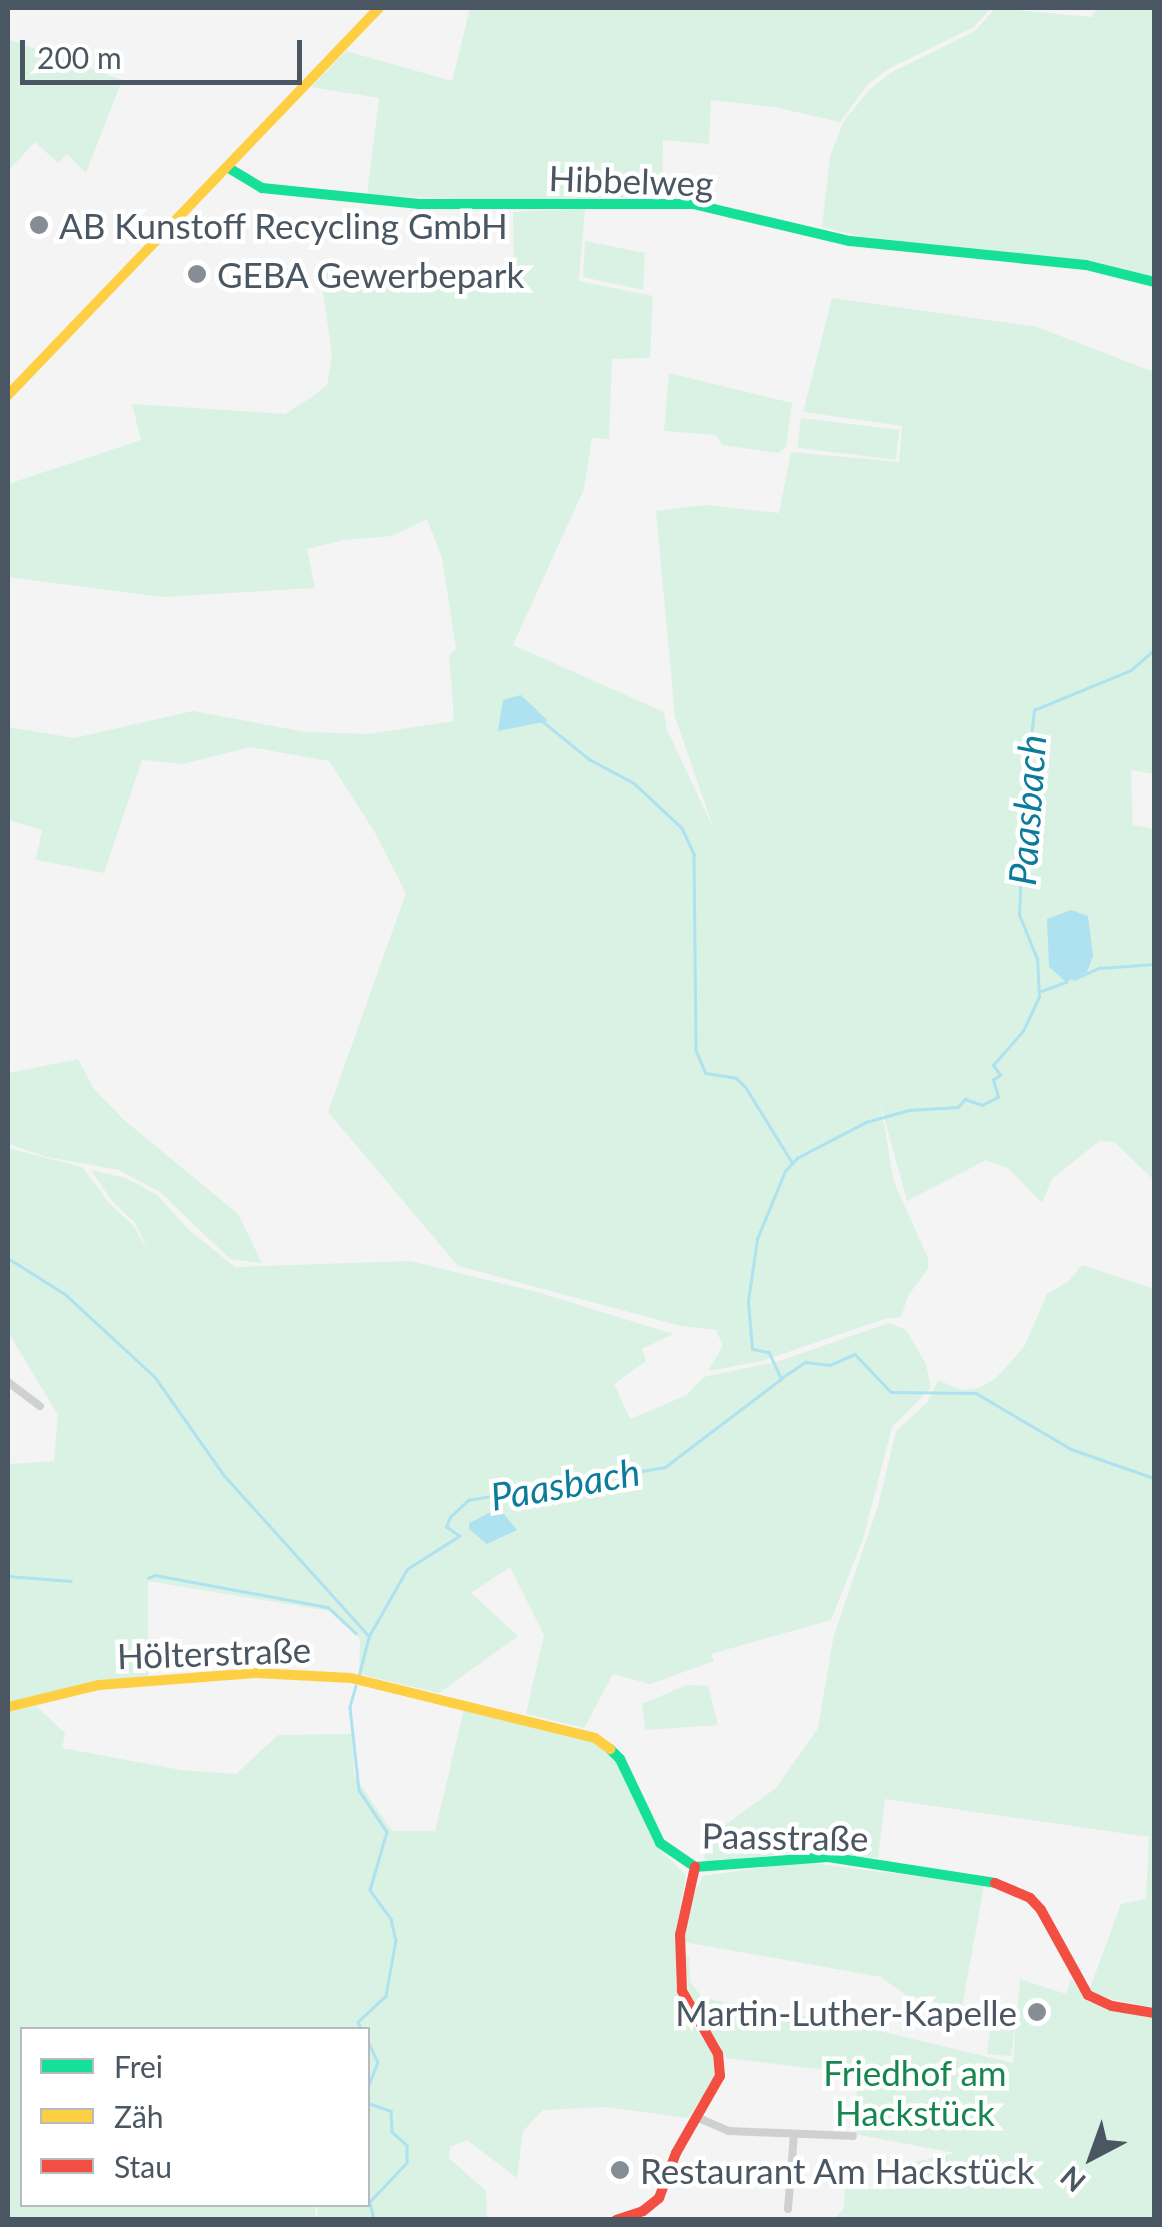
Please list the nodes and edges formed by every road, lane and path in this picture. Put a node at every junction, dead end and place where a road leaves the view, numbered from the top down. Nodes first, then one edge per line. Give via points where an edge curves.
1 (373, 11) edge
2 (226, 167) junction
3 (1154, 282) edge
4 (8, 393) edge
5 (8, 1382) edge
6 (40, 1406) dead end
7 (365, 1680) joint
8 (8, 1707) edge
9 (695, 1867) junction
10 (1154, 2013) edge
11 (696, 2117) junction
12 (794, 2134) junction
13 (853, 2136) dead end
14 (788, 2210) dead end
15 (616, 2220) edge

1 - 2 street
2 - 3 street, Hibbelweg via 262,188 419,204 693,204 850,241 1086,264
2 - 4 street
5 - 6 street
7 - 8 street, Hölterstraße via 219,1672 99,1684
7 - 9 street, Paasstraße via 595,1738 620,1759 660,1843
9 - 10 street, Paasstraße via 828,1858 987,1879 1020,1892 1040,1910 1088,1995
9 - 11 street via 680,1935 682,1991 720,2064 718,2084
11 - 12 street via 729,2131
11 - 15 street via 658,2198
12 - 13 street
12 - 14 street

